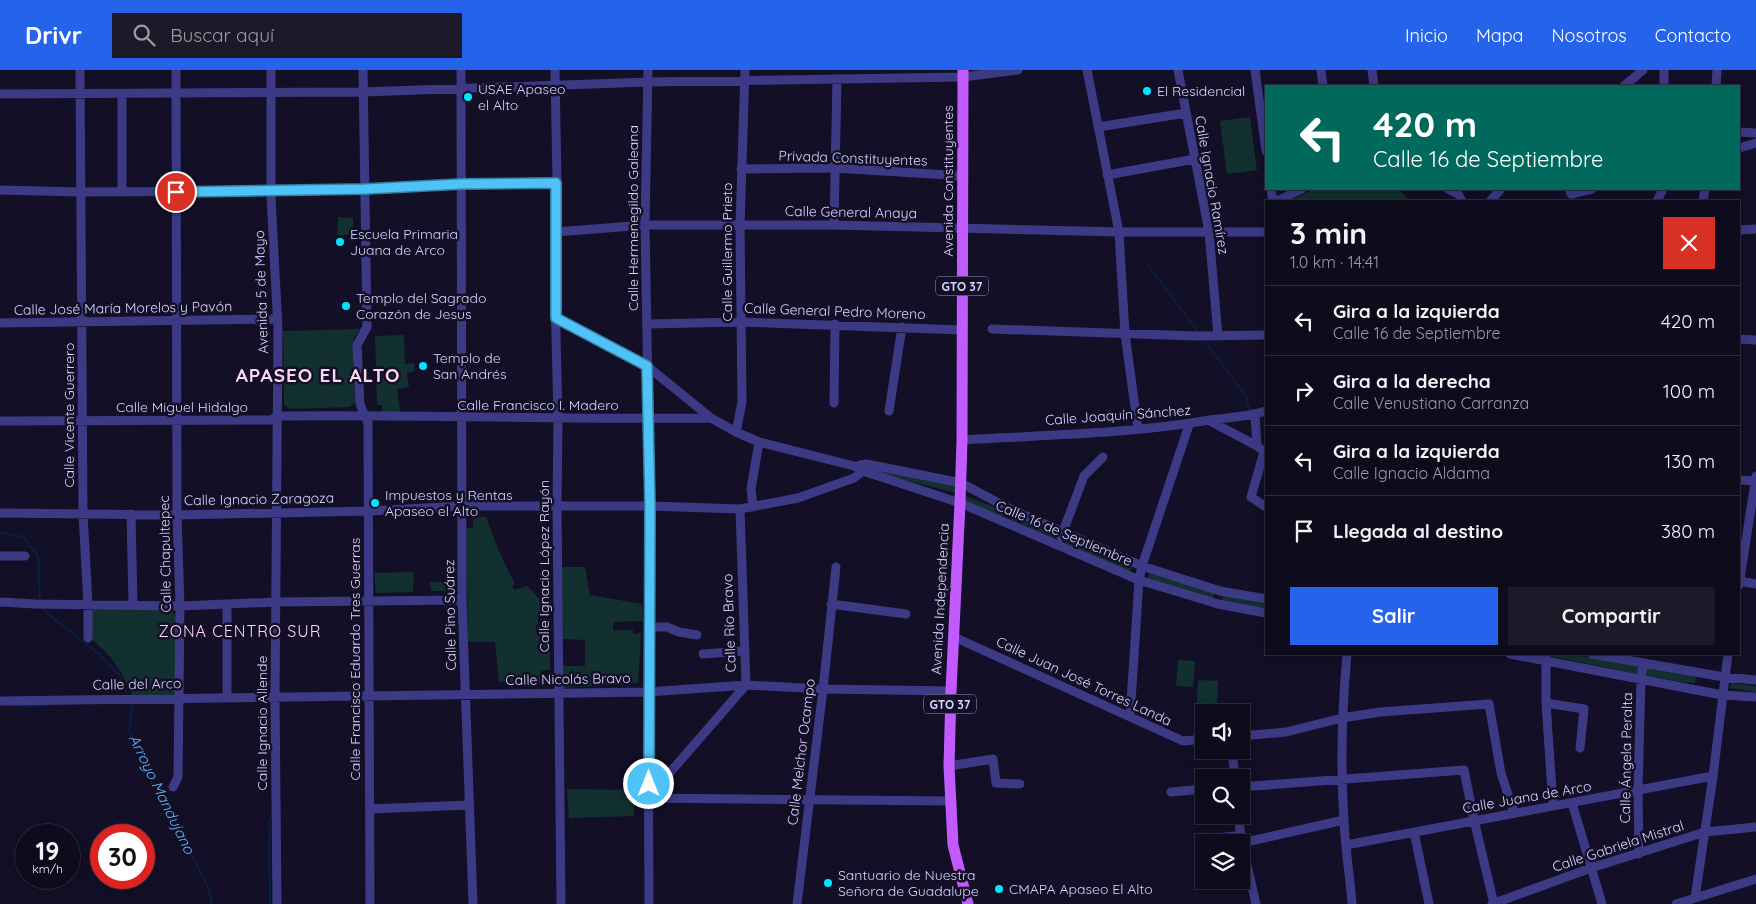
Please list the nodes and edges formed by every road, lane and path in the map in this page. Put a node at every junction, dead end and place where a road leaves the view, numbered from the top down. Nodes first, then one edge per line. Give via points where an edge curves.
1 (80, 70) edge
2 (176, 70) edge
3 (271, 70) edge
4 (363, 70) edge
5 (461, 70) edge
6 (555, 70) edge
7 (648, 70) edge
8 (745, 70) edge
9 (1018, 70) edge
10 (1087, 70) edge
11 (1178, 70) edge
12 (1255, 70) edge
13 (1320, 70) edge
14 (1372, 70) edge
15 (1643, 70) edge
16 (1664, 70) edge
17 (1716, 70) edge
18 (963, 74) edge
19 (837, 79) junction
20 (745, 80) junction
21 (648, 82) junction
22 (1323, 85) edge
23 (1374, 85) edge
24 (1625, 85) edge
25 (1664, 85) edge
26 (1716, 85) edge
27 (555, 86) junction
28 (461, 87) junction
29 (176, 92) junction
30 (272, 92) junction
31 (363, 92) junction
32 (0, 94) edge
33 (81, 94) junction
34 (122, 94) junction
35 (1186, 112) junction
36 (1098, 127) junction
37 (1740, 132) edge
38 (1756, 133) edge
39 (1756, 142) edge
40 (1265, 145) edge
41 (1740, 148) edge
42 (1195, 159) junction
43 (835, 168) junction
44 (741, 169) junction
45 (964, 176) junction
46 (1107, 176) junction
47 (556, 183) junction
48 (461, 184) junction
49 (365, 189) junction
50 (0, 190) edge
51 (1300, 190) edge
52 (1450, 190) edge
53 (1500, 190) edge
54 (1588, 190) edge
55 (122, 191) junction
56 (271, 191) junction
57 (81, 192) junction
58 (176, 192) junction
59 (1569, 195) edge
60 (1279, 200) edge
61 (1461, 200) edge
62 (1491, 200) edge
63 (645, 225) junction
64 (740, 225) junction
65 (834, 225) junction
66 (963, 228) junction
67 (1756, 229) edge
68 (1740, 230) edge
69 (556, 232) junction
70 (1119, 232) junction
71 (1209, 232) junction
72 (1265, 232) edge
73 (556, 318) junction
74 (277, 319) junction
75 (176, 320) junction
76 (83, 321) junction
77 (741, 322) junction
78 (0, 323) edge
79 (647, 324) junction
80 (835, 324) junction
81 (902, 327) junction
82 (992, 328) dead end
83 (962, 330) junction
84 (1125, 334) junction
85 (1265, 335) edge
86 (1218, 336) junction
87 (1740, 338) edge
88 (1756, 338) edge
89 (647, 366) junction
90 (834, 403) dead end
91 (889, 411) dead end
92 (1265, 411) edge
93 (364, 415) junction
94 (1255, 415) junction
95 (277, 416) junction
96 (462, 418) junction
97 (711, 418) junction
98 (558, 419) junction
99 (649, 419) junction
100 (1210, 420) junction
101 (0, 421) edge
102 (83, 421) junction
103 (178, 421) junction
104 (1189, 425) junction
105 (1138, 430) junction
106 (736, 432) junction
107 (962, 440) junction
108 (759, 442) junction
109 (1263, 450) edge
110 (1103, 457) dead end
111 (861, 467) junction
112 (1756, 476) edge
113 (1740, 480) edge
114 (1756, 481) edge
115 (961, 483) junction
116 (960, 502) junction
117 (462, 506) junction
118 (557, 506) junction
119 (650, 506) junction
120 (1265, 506) edge
121 (753, 507) junction
122 (740, 509) junction
123 (1010, 509) junction
124 (369, 511) junction
125 (276, 512) junction
126 (0, 513) edge
127 (83, 514) junction
128 (131, 514) junction
129 (177, 515) junction
130 (1004, 522) junction
131 (1063, 532) junction
132 (1057, 545) junction
133 (0, 556) edge
134 (25, 556) dead end
135 (1142, 566) junction
136 (836, 568) dead end
137 (1740, 576) edge
138 (1139, 580) junction
139 (1740, 582) edge
140 (1756, 584) edge
141 (1220, 591) junction
142 (1265, 599) edge
143 (462, 600) junction
144 (370, 601) junction
145 (0, 602) edge
146 (276, 602) junction
147 (88, 604) junction
148 (133, 604) junction
149 (227, 604) junction
150 (831, 604) junction
151 (1218, 604) junction
152 (180, 606) junction
153 (1265, 613) edge
154 (906, 614) dead end
155 (649, 627) junction
156 (697, 635) dead end
157 (954, 636) junction
158 (88, 638) dead end
159 (744, 651) junction
160 (703, 654) dead end
161 (1347, 655) edge
162 (1522, 655) edge
163 (1597, 655) edge
164 (1728, 655) edge
165 (1545, 657) edge
166 (1643, 664) junction
167 (1700, 673) junction
168 (1724, 677) junction
169 (1641, 679) junction
170 (1756, 680) edge
171 (746, 685) junction
172 (823, 689) junction
173 (1698, 690) junction
174 (951, 691) junction
175 (648, 692) junction
176 (559, 693) junction
177 (465, 694) junction
178 (368, 695) junction
179 (1722, 695) junction
180 (275, 696) junction
181 (179, 697) junction
182 (227, 697) junction
183 (1756, 697) edge
184 (0, 701) edge
185 (1546, 704) junction
186 (1130, 717) junction
187 (1342, 718) junction
188 (1250, 735) edge
189 (1195, 740) edge
190 (1580, 748) dead end
191 (949, 766) junction
192 (1713, 776) junction
193 (1342, 779) junction
194 (649, 784) junction
195 (1020, 784) dead end
196 (1250, 786) edge
197 (173, 787) dead end
198 (1195, 790) edge
199 (1638, 790) junction
200 (1171, 792) dead end
201 (648, 798) junction
202 (809, 800) junction
203 (950, 801) junction
204 (1572, 803) junction
205 (469, 805) junction
206 (1553, 806) junction
207 (370, 809) junction
208 (1514, 813) junction
209 (1344, 820) junction
210 (1474, 820) junction
211 (1756, 827) edge
212 (1414, 832) junction
213 (1705, 832) junction
214 (1250, 837) edge
215 (1346, 845) junction
216 (1639, 854) junction
217 (1592, 868) junction
218 (1250, 878) edge
219 (1756, 879) edge
220 (1695, 898) junction
221 (277, 904) edge
222 (370, 904) edge
223 (473, 904) edge
224 (562, 904) edge
225 (649, 904) edge
226 (797, 904) edge
227 (968, 904) edge
228 (1256, 904) edge
229 (1352, 904) edge
230 (1429, 904) edge
231 (1493, 904) edge
232 (1602, 904) edge
233 (1676, 904) edge

1 - 33 street, Calle Vicente Guerrero
2 - 29 street, Calle Chapultepec
3 - 30 street, Avenida 5 de Mayo
4 - 31 street
5 - 28 street, Calle Pino Suárez
6 - 27 street, Calle Ignacio López Rayón
7 - 21 street, Calle Hermenegildo Galeana
8 - 20 street, Calle Guillermo Prieto
9 - 18 street
10 - 36 street
11 - 35 street, Calle Ignacio Ramírez
12 - 40 street
13 - 22 street
14 - 23 street
15 - 24 street
16 - 25 street
17 - 26 street
18 - 19 street
18 - 45 main road, Avenida Constituyentes / GTO 37
19 - 20 street
19 - 43 street
20 - 21 street
20 - 44 street, Calle Guillermo Prieto
21 - 27 street
21 - 63 street, Calle Hermenegildo Galeana
27 - 28 street
27 - 47 street, Calle Ignacio López Rayón
28 - 31 street
28 - 48 street, Calle Pino Suárez
29 - 30 street
29 - 34 street
29 - 58 street, Calle Chapultepec
30 - 31 street
30 - 56 street, Avenida 5 de Mayo
31 - 49 street
32 - 33 street
33 - 34 street
33 - 57 street, Calle Vicente Guerrero
34 - 55 street
35 - 36 street
35 - 42 street, Calle Ignacio Ramírez
36 - 46 street
37 - 38 street
39 - 41 street
42 - 46 street
42 - 71 street, Calle Ignacio Ramírez
43 - 44 street, Privada Constituyentes
43 - 45 street, Privada Constituyentes
43 - 65 street
44 - 64 street, Calle Guillermo Prieto
45 - 66 main road, Avenida Constituyentes / GTO 37
46 - 70 street
47 - 48 street
47 - 69 street, Calle Ignacio López Rayón
48 - 49 street
48 - 96 street, Calle Pino Suárez
49 - 56 street
49 - 93 street, Calle Francisco Eduardo Tres Guerras via 367,327 357,345 360,404
50 - 57 street
51 - 60 street
52 - 61 street
53 - 62 street
54 - 59 street
55 - 57 street
55 - 58 street
56 - 58 street
56 - 74 street, Avenida 5 de Mayo
57 - 76 street, Calle Vicente Guerrero
58 - 75 street, Calle Chapultepec
63 - 64 street, Calle General Anaya
63 - 69 street, Calle General Anaya
63 - 79 street, Calle Hermenegildo Galeana
64 - 65 street, Calle General Anaya
64 - 77 street, Calle Guillermo Prieto
65 - 66 street, Calle General Anaya
66 - 70 street, Calle General Anaya
66 - 83 main road, Avenida Constituyentes / GTO 37
67 - 68 street
69 - 73 street, Calle Ignacio López Rayón
70 - 71 street, Calle General Anaya
70 - 84 street
71 - 72 street, Calle General Anaya
71 - 86 street, Calle Ignacio Ramírez
73 - 89 street, Calle 16 de Septiembre
73 - 98 street, Calle Ignacio López Rayón
74 - 75 street, Calle José María Morelos y Pavón
74 - 95 street, Avenida 5 de Mayo
75 - 76 street, Calle José María Morelos y Pavón
75 - 103 street, Calle Chapultepec
76 - 78 street, Calle José María Morelos y Pavón
76 - 102 street, Calle Vicente Guerrero
77 - 79 street, Calle General Pedro Moreno
77 - 80 street, Calle General Pedro Moreno
77 - 106 street, Calle Guillermo Prieto via 742,402
79 - 89 street, Calle Hermenegildo Galeana
80 - 81 street, Calle General Pedro Moreno
80 - 90 street
81 - 83 street, Calle General Pedro Moreno
81 - 91 street
82 - 84 street
83 - 107 main road, Avenida Constituyentes / GTO 37
84 - 86 street
84 - 105 street
85 - 86 street
87 - 88 street
89 - 97 street, Calle 16 de Septiembre
89 - 99 street, Calle Hermenegildo Galeana
92 - 94 street
93 - 95 street, Calle Miguel Hidalgo
93 - 96 street, Calle Francisco I. Madero
93 - 124 street, Calle Francisco Eduardo Tres Guerras via 368,423
94 - 100 street
94 - 109 street
95 - 103 street, Calle Miguel Hidalgo via 271,420
95 - 125 street, Avenida 5 de Mayo
96 - 98 street, Calle Francisco I. Madero
96 - 117 street, Calle Pino Suárez
97 - 99 street, Calle Francisco I. Madero
97 - 106 street, Calle 16 de Septiembre
98 - 99 street, Calle Francisco I. Madero
98 - 118 street, Calle Ignacio López Rayón
99 - 119 street, Calle Hermenegildo Galeana
100 - 104 street, Calle Joaquín Sánchez
100 - 109 street, Calle Joaquín Sánchez
101 - 102 street, Calle Miguel Hidalgo
102 - 103 street, Calle Miguel Hidalgo
102 - 127 street, Calle Vicente Guerrero
103 - 129 street, Calle Chapultepec
104 - 105 street, Calle Joaquín Sánchez
104 - 135 street
105 - 107 street, Calle Joaquín Sánchez
106 - 108 street, Calle 16 de Septiembre
107 - 115 main road, Avenida Constituyentes / GTO 37
108 - 111 street, Calle 16 de Septiembre
108 - 121 street via 752,489
109 - 120 street via 1251,497
110 - 131 street via 1084,476
111 - 115 street, Calle 16 de Septiembre
111 - 116 street, Calle 16 de Septiembre
111 - 121 street, Calle Ignacio Zaragoza via 854,478 798,498
112 - 114 street
113 - 114 street
114 - 137 street
115 - 116 main road, Avenida Constituyentes / GTO 37
115 - 123 street, Calle 16 de Septiembre
116 - 130 street, Calle 16 de Septiembre
116 - 157 main road, Avenida Independencia / GTO 37
117 - 118 street, Calle Ignacio Zaragoza
117 - 124 street, Calle Ignacio Zaragoza
117 - 143 street, Calle Pino Suárez
118 - 119 street, Calle Ignacio Zaragoza
118 - 176 street, Calle Ignacio López Rayón
119 - 122 street, Calle Ignacio Zaragoza
119 - 155 street, Calle Hermenegildo Galeana
121 - 122 street, Calle Ignacio Zaragoza
122 - 159 street, Calle Río Bravo
123 - 130 street
123 - 131 street, Calle 16 de Septiembre
124 - 125 street, Calle Ignacio Zaragoza
124 - 144 street, Calle Francisco Eduardo Tres Guerras
125 - 129 street, Calle Ignacio Zaragoza
125 - 146 street, Calle Ignacio Allende
126 - 127 street, Calle Ignacio Zaragoza
127 - 128 street, Calle Ignacio Zaragoza
127 - 147 street, Calle Vicente Guerrero
128 - 129 street, Calle Ignacio Zaragoza
128 - 148 street
129 - 152 street, Calle Chapultepec
130 - 132 street, Calle 16 de Septiembre
131 - 132 street
131 - 135 street, Calle 16 de Septiembre
132 - 138 street, Calle 16 de Septiembre
133 - 134 street
135 - 138 street
135 - 141 street, Calle 16 de Septiembre
136 - 150 street, Calle Melchor Ocampo
138 - 151 street, Calle 16 de Septiembre
138 - 186 street
139 - 140 street
141 - 142 street, Calle 16 de Septiembre
141 - 151 street
143 - 144 street
143 - 177 street, Calle Pino Suárez
144 - 146 street
144 - 178 street, Calle Francisco Eduardo Tres Guerras
145 - 147 street
146 - 149 street
146 - 180 street, Calle Ignacio Allende
147 - 148 street
147 - 158 street, Calle Vicente Guerrero
148 - 152 street
149 - 152 street
149 - 182 street
150 - 154 street
150 - 172 street, Calle Melchor Ocampo
151 - 153 street, Calle 16 de Septiembre
152 - 181 street, Calle Chapultepec
155 - 156 street via 667,627
155 - 175 street, Calle Hermenegildo Galeana
157 - 174 main road, Avenida Independencia / GTO 37
157 - 186 street, Calle Juan José Torres Landa
159 - 160 street
159 - 171 street, Calle Río Bravo
161 - 187 street
162 - 165 street
163 - 166 street
164 - 168 street
165 - 169 street
165 - 185 street
166 - 167 street
166 - 169 street, Calle Ángela Peralta
167 - 168 street
167 - 173 street
168 - 170 street
168 - 179 street
169 - 173 street
169 - 199 street, Calle Ángela Peralta
171 - 172 street, Calle Nicolás Bravo
171 - 175 street, Calle Nicolás Bravo
171 - 194 street, Calle Río Bravo via 666,777
172 - 174 street, Calle Nicolás Bravo
172 - 202 street, Calle Melchor Ocampo
173 - 179 street
174 - 191 main road, Avenida Independencia / GTO 37
175 - 176 street, Calle Nicolás Bravo
175 - 194 street, Calle Hermenegildo Galeana
176 - 177 street, Calle Nicolás Bravo
176 - 224 street, Calle Ignacio López Rayón
177 - 178 street, Calle Nicolás Bravo
177 - 205 street, Calle Pino Suárez
178 - 180 street, Calle Nicolás Bravo
178 - 207 street, Calle Francisco Eduardo Tres Guerras
179 - 183 street
179 - 192 street
180 - 182 street, Calle del Arco
180 - 221 street, Calle Ignacio Allende
181 - 182 street, Calle del Arco
181 - 184 street, Calle del Arco
181 - 197 street, Calle Chapultepec via 178,777
185 - 190 street via 1584,709
185 - 206 street
186 - 189 street, Calle Juan José Torres Landa via 1182,741
187 - 188 street via 1286,732
187 - 193 street
187 - 208 street via 1489,704 1501,773
191 - 195 street via 993,759 996,783
191 - 203 main road, Avenida Independencia / GTO 37
192 - 199 street, Calle Juana de Arco
192 - 213 street
193 - 196 street
193 - 209 street
193 - 210 street via 1464,770
194 - 201 street, Calle Hermenegildo Galeana
198 - 200 street
199 - 204 street, Calle Juana de Arco
199 - 216 street, Calle Ángela Peralta
201 - 202 street
201 - 225 street, Calle Hermenegildo Galeana
202 - 203 street
202 - 226 street, Calle Melchor Ocampo
203 - 227 main road, Avenida Independencia / GTO 37 via 953,845
204 - 206 street, Calle Juana de Arco
204 - 217 street
205 - 207 street
205 - 223 street, Calle Pino Suárez
206 - 208 street, Calle Juana de Arco
207 - 222 street, Calle Francisco Eduardo Tres Guerras
208 - 210 street, Calle Juana de Arco
209 - 214 street
209 - 215 street
210 - 212 street, Calle Juana de Arco
210 - 231 street
211 - 213 street, Calle Gabriela Mistral
212 - 215 street, Calle Juana de Arco
212 - 230 street
213 - 216 street, Calle Gabriela Mistral
213 - 220 street
215 - 229 street
216 - 217 street, Calle Gabriela Mistral
217 - 231 street, Calle Gabriela Mistral
217 - 232 street
218 - 228 street
219 - 220 street
220 - 233 street

